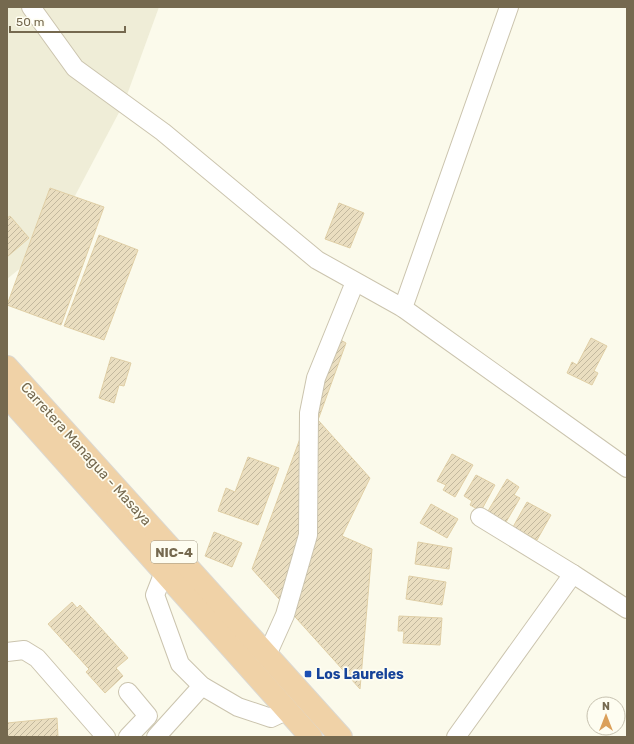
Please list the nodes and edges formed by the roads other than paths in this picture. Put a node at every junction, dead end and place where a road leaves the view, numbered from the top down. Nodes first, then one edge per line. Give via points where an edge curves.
1 (31, 7) edge
2 (509, 7) edge
3 (355, 282) junction
4 (403, 308) junction
5 (7, 367) edge
6 (7, 396) edge
7 (627, 468) edge
8 (480, 517) dead end
9 (164, 572) junction
10 (573, 574) junction
11 (627, 609) edge
12 (7, 652) edge
13 (267, 655) junction
14 (202, 686) junction
15 (128, 692) dead end
16 (288, 710) junction
17 (106, 737) edge
18 (128, 737) edge
19 (156, 737) edge
20 (311, 737) edge
21 (341, 737) edge
22 (456, 737) edge

1 - 3 street via 75,68 163,132 317,260
2 - 4 street
3 - 4 street
3 - 13 street via 316,378 309,413 308,535 285,615
4 - 7 street
5 - 13 highway, Carretera Managua - Masaya / NIC-4
6 - 9 highway, Carretera Managua - Masaya / NIC-4
8 - 10 street
9 - 14 street via 155,595 180,664
9 - 16 highway, Carretera Managua - Masaya / NIC-4
10 - 11 street
10 - 22 street
12 - 17 street via 24,650 37,658
13 - 21 highway, Carretera Managua - Masaya / NIC-4
14 - 16 street via 238,707 271,718
14 - 19 street
15 - 18 street via 148,716
16 - 20 highway, Carretera Managua - Masaya / NIC-4

